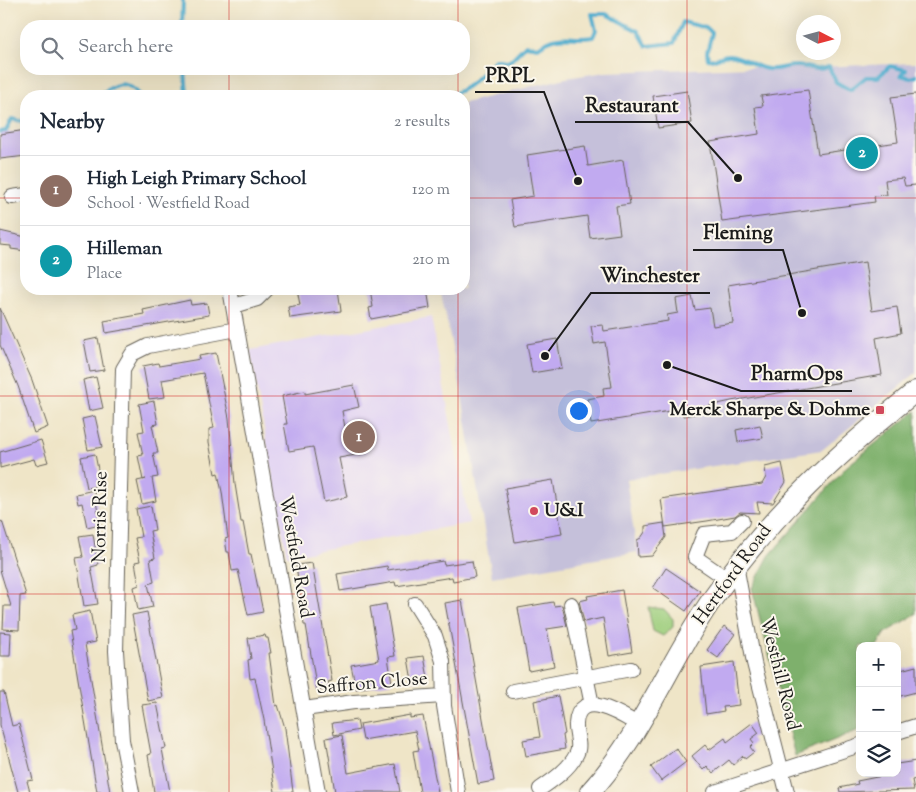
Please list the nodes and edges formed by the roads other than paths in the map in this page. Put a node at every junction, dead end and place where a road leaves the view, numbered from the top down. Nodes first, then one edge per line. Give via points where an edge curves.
1 (20, 195) edge
2 (12, 196) dead end
3 (231, 295) edge
4 (260, 295) edge
5 (234, 306) junction
6 (238, 329) junction
7 (916, 390) edge
8 (742, 521) dead end
9 (732, 572) junction
10 (415, 604) dead end
11 (571, 604) dead end
12 (631, 668) dead end
13 (585, 677) junction
14 (513, 690) dead end
15 (443, 696) junction
16 (592, 705) junction
17 (304, 710) junction
18 (637, 724) junction
19 (916, 726) edge
20 (901, 731) edge
21 (856, 746) edge
22 (783, 770) junction
23 (540, 789) dead end
24 (132, 792) edge
25 (318, 792) edge
26 (458, 792) edge
27 (590, 792) edge
28 (715, 792) edge
29 (788, 792) edge

1 - 2 street
3 - 5 street, Westfield Road
4 - 5 street
5 - 6 street, Westfield Road
6 - 17 street, Westfield Road
6 - 24 street, Norris Rise via 148,346 132,354 124,369 116,651 122,740
7 - 9 main road, Hertford Road via 812,481 771,522
8 - 9 street via 732,532 704,534 695,557
9 - 18 main road, Hertford Road via 699,620
9 - 22 street, Westhill Road
10 - 15 street, Saffron Close via 439,646 444,668
11 - 13 street
12 - 13 street
13 - 14 street
13 - 16 street
15 - 17 street, Saffron Close via 354,702
15 - 26 street, Saffron Close
16 - 18 street via 610,708
16 - 23 street via 584,708 575,723 577,754 559,775
17 - 25 street, Westfield Road
18 - 27 main road, Hertford Road
19 - 20 street
21 - 22 street
22 - 28 street
22 - 29 street, Westhill Road

